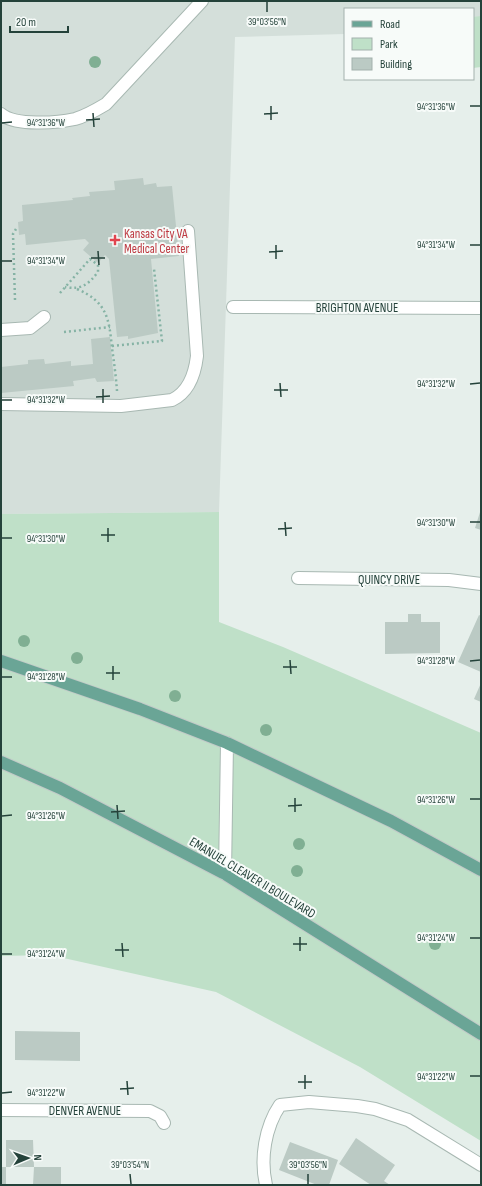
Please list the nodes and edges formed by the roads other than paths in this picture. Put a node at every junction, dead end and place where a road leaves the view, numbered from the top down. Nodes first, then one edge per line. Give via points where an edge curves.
1 (202, 1) edge
2 (2, 119) edge
3 (188, 231) dead end
4 (233, 307) dead end
5 (481, 308) edge
6 (44, 317) dead end
7 (1, 330) edge
8 (1, 404) edge
9 (298, 578) dead end
10 (481, 584) edge
11 (1, 661) edge
12 (227, 743) junction
13 (1, 762) edge
14 (481, 870) edge
15 (225, 874) junction
16 (481, 1034) edge
17 (1, 1110) edge
18 (164, 1123) dead end
19 (481, 1166) edge
20 (266, 1185) edge

1 - 2 street via 106,104 75,119 58,122
3 - 8 street via 197,356 195,372 180,396 172,400 121,406
4 - 5 street, BRIGHTON AVENUE
6 - 7 street via 30,328
9 - 10 street, QUINCY DRIVE via 449,580
11 - 12 main road via 140,709
12 - 14 main road via 391,821
12 - 15 street
13 - 15 main road, EMANUEL CLEAVER II BOULEVARD via 60,788
15 - 16 main road, EMANUEL CLEAVER II BOULEVARD
17 - 18 street, DENVER AVENUE via 150,1111 160,1116
19 - 20 street via 408,1120 375,1109 309,1102 280,1105 272,1118 263,1160

